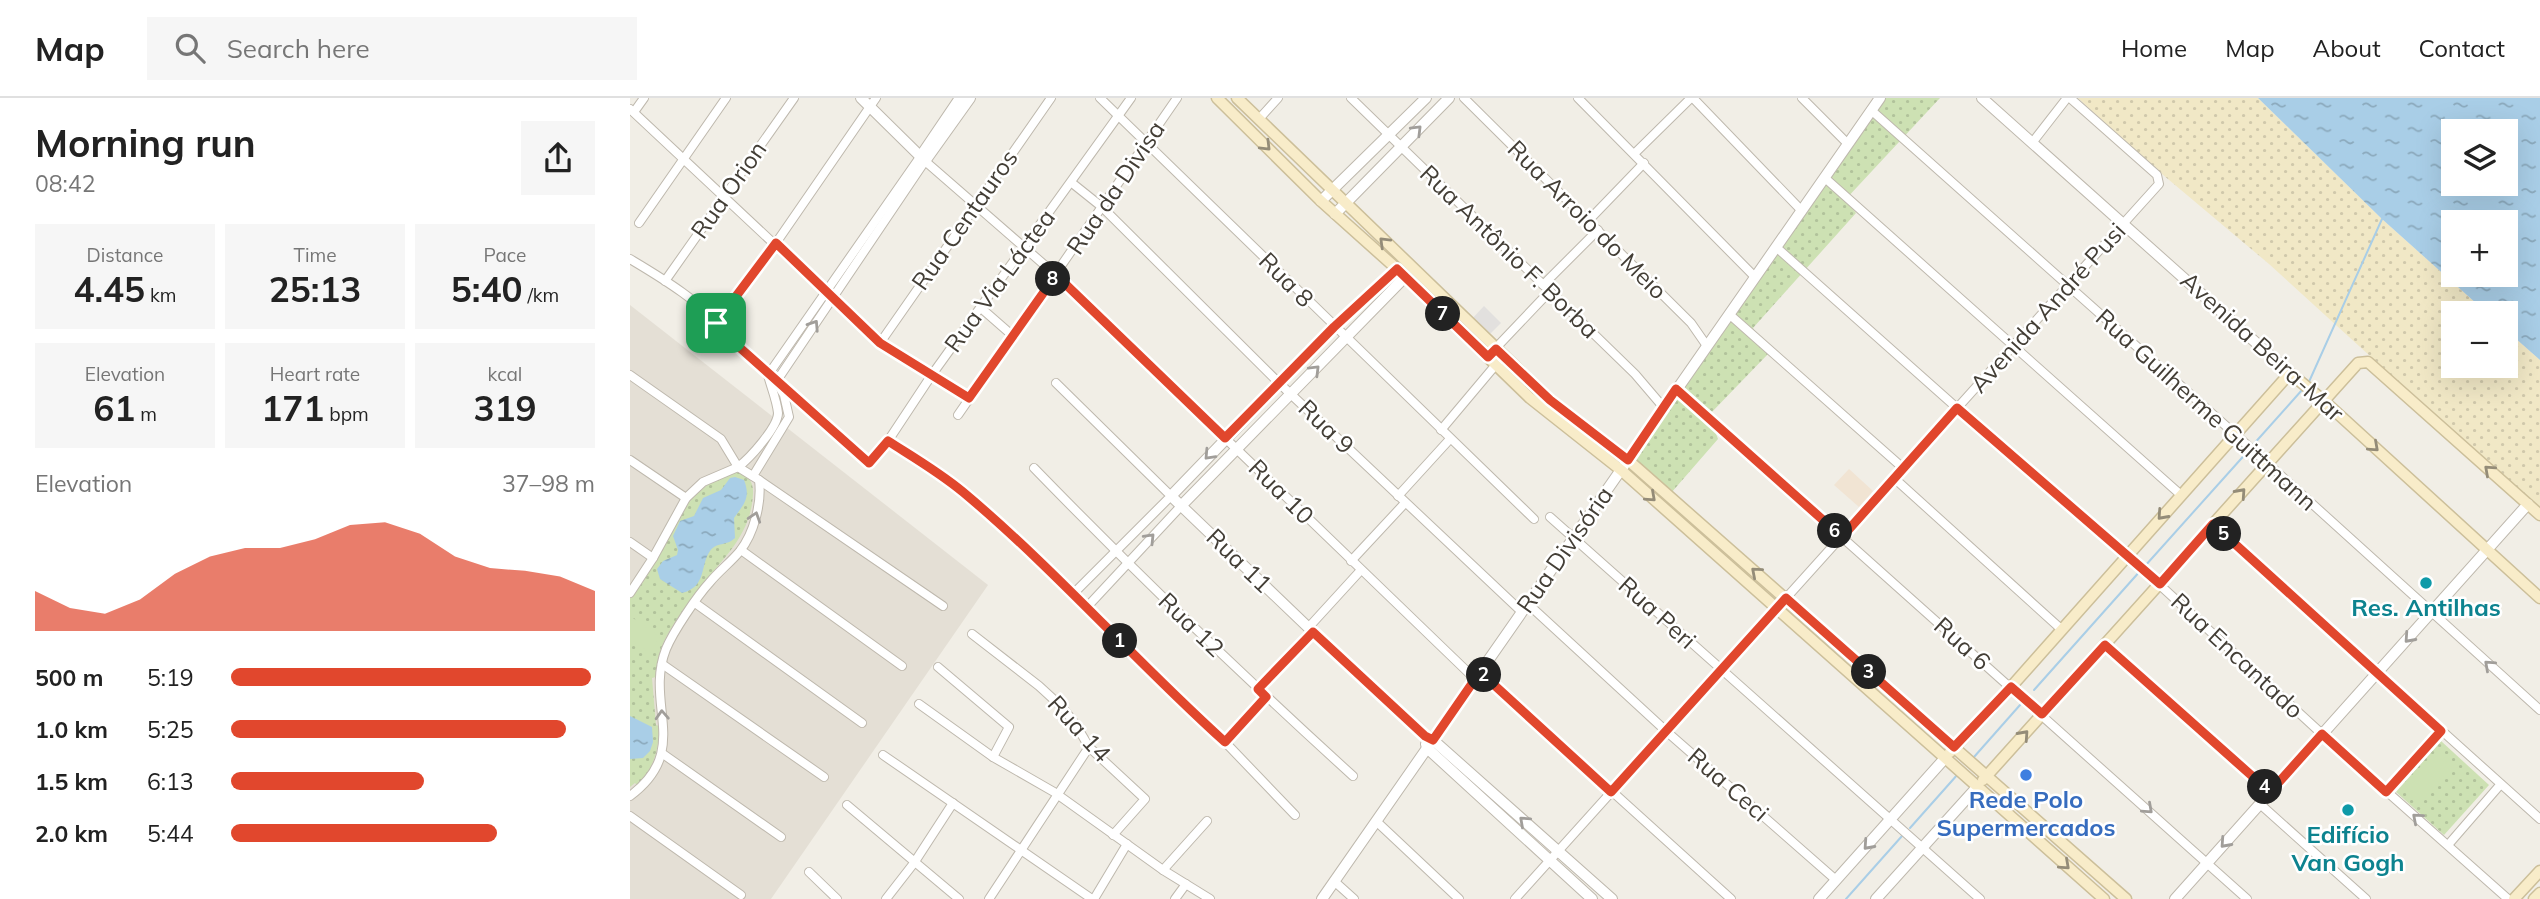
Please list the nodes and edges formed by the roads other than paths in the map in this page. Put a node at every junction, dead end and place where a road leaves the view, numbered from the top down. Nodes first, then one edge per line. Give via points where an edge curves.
1 (644, 98) edge
2 (726, 98) edge
3 (794, 98) edge
4 (861, 98) edge
5 (960, 98) edge
6 (970, 98) edge
7 (1050, 98) edge
8 (1100, 98) edge
9 (1131, 98) edge
10 (1177, 98) edge
11 (1217, 98) edge
12 (1237, 98) edge
13 (1278, 98) edge
14 (1351, 98) edge
15 (1426, 98) edge
16 (1449, 98) edge
17 (1464, 98) edge
18 (1578, 98) edge
19 (1692, 98) edge
20 (1802, 98) edge
21 (1880, 98) edge
22 (1982, 98) edge
23 (2069, 98) edge
24 (873, 102) edge
25 (1871, 110) junction
26 (632, 111) edge
27 (1119, 116) junction
28 (1259, 119) junction
29 (1389, 135) junction
30 (1147, 142) junction
31 (2032, 143) junction
32 (1848, 144) junction
33 (1401, 147) junction
34 (1635, 153) junction
35 (684, 157) junction
36 (923, 159) junction
37 (1644, 163) junction
38 (1825, 178) junction
39 (1072, 183) junction
40 (1332, 191) junction
41 (724, 197) junction
42 (1321, 201) junction
43 (1344, 204) junction
44 (975, 206) junction
45 (1102, 207) junction
46 (1802, 211) junction
47 (1335, 214) junction
48 (1589, 220) junction
49 (639, 223) dead end
50 (2123, 224) junction
51 (1598, 230) junction
52 (776, 243) junction
53 (1025, 247) junction
54 (1776, 247) junction
55 (630, 258) edge
56 (1401, 273) junction
57 (1056, 275) junction
58 (1755, 277) junction
59 (665, 281) junction
60 (2067, 286) junction
61 (1546, 288) junction
62 (829, 293) junction
63 (981, 308) junction
64 (1729, 314) junction
65 (716, 323) junction
66 (1334, 327) junction
67 (1013, 336) junction
68 (1346, 338) junction
69 (880, 343) junction
70 (1707, 346) junction
71 (2013, 346) junction
72 (1496, 356) junction
73 (630, 375) edge
74 (768, 375) junction
75 (2292, 375) junction
76 (931, 376) junction
77 (776, 382) junction
78 (1056, 383) dead end
79 (1279, 383) junction
80 (1676, 389) junction
81 (1292, 394) junction
82 (969, 398) junction
83 (2321, 399) junction
84 (1664, 408) junction
85 (1957, 408) junction
86 (958, 415) dead end
87 (1441, 430) junction
88 (2235, 434) junction
89 (1225, 438) junction
90 (1450, 439) junction
91 (888, 441) junction
92 (1237, 449) junction
93 (630, 460) edge
94 (2265, 462) junction
95 (761, 463) junction
96 (1625, 465) junction
97 (738, 467) junction
98 (1034, 468) dead end
99 (1903, 468) junction
100 (756, 478) junction
101 (1894, 478) junction
102 (2181, 495) junction
103 (1171, 496) junction
104 (686, 498) junction
105 (1401, 500) junction
106 (2528, 504) junction
107 (1181, 506) junction
108 (2540, 515) edge
109 (1550, 517) dead end
110 (1534, 519) dead end
111 (2213, 524) junction
112 (1842, 537) junction
113 (1573, 538) junction
114 (630, 542) edge
115 (741, 550) junction
116 (1116, 551) junction
117 (2487, 551) junction
118 (653, 558) junction
119 (2131, 559) junction
120 (1351, 561) junction
121 (1126, 562) junction
122 (1362, 570) junction
123 (2160, 584) junction
124 (630, 593) edge
125 (1073, 594) junction
126 (1786, 598) junction
127 (2540, 598) edge
128 (695, 603) junction
129 (943, 606) dead end
130 (1087, 607) junction
131 (1525, 608) junction
132 (1777, 608) junction
133 (2431, 613) junction
134 (2061, 629) junction
135 (1310, 630) junction
136 (972, 634) dead end
137 (2105, 645) junction
138 (662, 664) junction
139 (902, 666) dead end
140 (938, 667) dead end
141 (1721, 670) junction
142 (2377, 673) junction
143 (1478, 676) junction
144 (2011, 687) junction
145 (1258, 689) junction
146 (1266, 697) junction
147 (919, 704) dead end
148 (2540, 710) edge
149 (2042, 714) junction
150 (862, 723) dead end
151 (1667, 731) junction
152 (2441, 731) junction
153 (2322, 734) junction
154 (1428, 741) junction
155 (1225, 742) junction
156 (1090, 747) junction
157 (1954, 747) junction
158 (663, 754) junction
159 (883, 755) dead end
160 (993, 757) junction
161 (1946, 757) junction
162 (1984, 772) junction
163 (1353, 776) dead end
164 (824, 777) dead end
165 (1974, 783) junction
166 (2500, 785) junction
167 (1611, 792) junction
168 (2270, 792) junction
169 (2386, 792) junction
170 (1057, 794) junction
171 (630, 796) edge
172 (953, 803) junction
173 (2260, 804) junction
174 (847, 805) dead end
175 (1295, 815) dead end
176 (630, 816) edge
177 (2540, 819) edge
178 (1890, 820) junction
179 (1207, 821) dead end
180 (1376, 821) junction
181 (1113, 835) junction
182 (781, 837) dead end
183 (1127, 844) junction
184 (2448, 845) junction
185 (1923, 847) junction
186 (1021, 851) junction
187 (1558, 851) junction
188 (1549, 861) junction
189 (914, 863) junction
190 (2207, 863) junction
191 (1163, 870) junction
192 (2540, 871) edge
193 (809, 872) dead end
194 (1836, 880) junction
195 (1334, 881) junction
196 (1185, 884) junction
197 (2540, 893) edge
198 (741, 895) dead end
199 (837, 899) edge
200 (886, 899) edge
201 (959, 899) edge
202 (989, 899) edge
203 (1093, 899) edge
204 (1175, 899) edge
205 (1210, 899) edge
206 (1322, 899) edge
207 (1354, 899) edge
208 (1459, 899) edge
209 (1515, 899) edge
210 (1592, 899) edge
211 (1612, 899) edge
212 (1731, 899) edge
213 (1819, 899) edge
214 (1877, 899) edge
215 (1980, 899) edge
216 (2104, 899) edge
217 (2126, 899) edge
218 (2175, 899) edge
219 (2247, 899) edge
220 (2366, 899) edge
221 (2508, 899) edge
222 (2514, 899) edge
223 (2534, 899) edge

1 - 26 street
2 - 35 street
3 - 41 street, Rua Orion
4 - 24 street
5 - 36 street
6 - 36 street
7 - 44 street, Rua Centauros
8 - 27 street, Rua 8
9 - 27 street, Rua Via Láctea
10 - 30 street, Rua da Divisa
11 -> 42 main road
12 - 28 main road
13 - 28 street
14 - 29 street, Rua Antônio F. Borba
15 - 29 street
33 -> 16 street
17 - 48 street, Rua Arroio do Meio
18 - 34 street
19 - 34 street
19 - 46 street
20 - 32 street
21 - 25 street, Rua Divisória
22 - 31 street, Avenida Beira-Mar
23 - 31 street
23 - 50 street, Avenida André Pusi via 2157,175 2158,184
24 - 36 street
24 - 52 street
25 - 32 street, Rua Divisória
25 - 60 street, Rua Guilherme Guittmann
26 - 35 street
27 - 30 street, Rua 8
27 - 39 street, Rua Via Láctea
28 - 40 main road
29 - 33 street, Rua Antônio F. Borba
29 - 40 street
30 - 45 street, Rua da Divisa
30 - 66 street, Rua 8
31 - 50 street, Avenida Beira-Mar
32 - 38 street, Rua Divisória
33 - 43 street
33 - 61 street, Rua Antônio F. Borba
34 - 37 street
35 - 41 street
35 - 49 street
36 - 44 street, Rua 10
36 - 62 street
37 - 48 street
37 - 58 street
38 - 46 street, Rua Divisória
38 - 71 street
39 - 45 street, Rua 9
39 - 53 street, Rua Via Láctea
40 - 42 street
40 - 43 main road
41 - 52 street
41 - 59 street, Rua Orion
42 - 47 main road
43 - 47 street
72 -> 43 main road
44 - 53 street, Rua 10
44 - 69 street, Rua Centauros
45 - 57 street, Rua da Divisa
45 - 79 street, Rua 9
46 - 54 street, Rua Divisória
47 - 56 main road
48 - 51 street, Rua Arroio do Meio
50 - 60 street, Avenida André Pusi
50 - 75 street, Avenida Beira-Mar
51 - 61 street
51 - 70 street, Rua Arroio do Meio via 1691,323
52 - 62 street
52 - 65 street
53 - 57 street, Rua 10
53 - 63 street, Rua Via Láctea
54 - 58 street, Rua Divisória
54 - 85 street, Rua Encantado
55 - 59 street
56 - 66 street
56 - 68 street
56 - 72 main road
57 - 67 street, Rua da Divisa
57 - 89 street, Rua 10
58 - 64 street, Rua Divisória
59 - 65 street
60 - 71 street, Avenida André Pusi
60 - 88 street, Rua Guilherme Guittmann
61 - 72 street
61 - 84 street, Rua Antônio F. Borba
62 - 69 street
62 - 74 street
77 -> 62 street
63 - 67 street
63 - 76 street, Rua Via Láctea
64 - 70 street, Rua Divisória
64 - 99 street
65 - 74 street
66 - 68 street, Rua 8
66 - 79 street
67 - 82 street, Rua da Divisa
81 -> 68 street
68 - 87 street, Rua 8
69 - 76 street
70 - 80 street, Rua Divisória
71 - 85 street, Avenida André Pusi
71 - 102 street
72 - 87 street
72 - 96 main road
73 - 97 street via 721,439
74 - 77 street
74 - 97 street via 778,416 750,458
75 - 83 main road, Avenida Beira-Mar
75 - 88 main road
76 - 82 street
76 - 91 street, Rua Via Láctea
77 - 91 street, Rua Via Láctea via 869,463
77 - 95 street via 789,417
78 - 103 street, Rua 11
79 - 81 street, Rua 9
79 - 89 street
80 - 84 street, Rua Divisória
80 - 112 street, Rua 6
81 - 92 street
81 - 105 street, Rua 9
82 - 86 street, Rua da Divisa
83 - 94 main road
106 -> 83 main road via 2368,362 2358,363
83 -> 117 main road, Avenida Beira-Mar
84 - 96 street, Rua Divisória
85 - 99 street, Avenida André Pusi
85 - 119 street, Rua Encantado
87 - 90 street, Rua 8
88 - 94 street, Rua Guilherme Guittmann
88 - 102 main road
89 - 92 street, Rua 10
89 -> 103 street
90 - 105 street
90 - 110 street, Rua 8
91 - 125 street via 962,491
92 - 107 street
92 - 120 street, Rua 10
93 - 104 street
111 -> 94 main road
94 - 133 street, Rua Guilherme Guittmann
95 - 97 street
95 - 100 street
96 - 113 street, Rua Divisória
126 -> 96 main road
96 -> 132 main road
97 - 100 street
97 - 104 street via 703,482
98 - 116 street, Rua 12
99 - 101 street, Avenida André Pusi
115 -> 100 street via 754,522 760,490
100 - 129 street
101 - 112 street, Avenida André Pusi
101 - 134 street
102 -> 119 main road
103 - 107 street, Rua 11
103 - 116 street
104 - 118 street
105 - 120 street
105 - 131 street, Rua 9
106 - 108 main road
106 - 117 street
121 -> 107 street
107 - 135 street, Rua 11
109 - 113 street, Rua Peri
111 - 123 main road
111 - 142 street
112 - 126 street, Avenida André Pusi
112 - 144 street, Rua 6
113 - 131 street, Rua Divisória
113 - 141 street, Rua Peri
114 - 118 street
115 - 128 street
115 - 139 street
116 - 121 street, Rua 12
116 - 125 street
117 - 127 main road, Avenida Beira-Mar
117 - 133 street
118 - 124 street
119 - 123 street, Rua Encantado
119 - 134 main road
120 - 122 street, Rua 10
121 - 130 street
121 - 145 street, Rua 12
122 - 135 street
122 - 143 street, Rua 10
123 - 137 main road
123 - 153 street, Rua Encantado
125 - 130 street
126 - 132 street, Avenida André Pusi
126 - 157 main road
128 - 138 street
128 - 150 street
130 - 155 street
131 - 143 street, Rua Divisória
131 - 151 street, Rua Ceci
132 - 141 street, Avenida André Pusi
132 - 161 main road
133 -> 142 street
148 -> 133 street, Rua Guilherme Guittmann
134 - 144 main road
135 - 145 street
135 - 154 street, Rua 11
136 - 156 street, Rua 14 via 1039,685 1063,708
137 - 149 main road
137 - 168 street
158 -> 138 street
138 - 164 street
140 - 160 street via 1009,727
141 - 151 street, Avenida André Pusi
141 - 178 street, Rua Peri
142 - 152 street
142 - 153 street
143 - 154 street, Rua Divisória
143 - 167 street, Rua 10
144 - 149 street, Rua 6
144 - 157 main road
145 - 146 street, Rua 12
146 - 155 street
146 - 163 street, Rua 12
147 - 160 street
162 -> 149 main road
149 -> 190 street, Rua 6
151 - 167 street, Avenida André Pusi
151 - 194 street, Rua Ceci
152 - 166 street
152 - 169 street
153 - 168 street
153 - 169 street, Rua Encantado
154 - 180 street, Rua Divisória
187 -> 154 street
154 - 188 street
155 - 175 street
156 - 170 street
156 - 181 street, Rua 14 via 1145,799
157 - 161 main road
157 - 162 main road
158 - 171 street via 654,773
158 - 182 street
159 - 172 street
160 - 170 street
161 - 165 main road
161 - 178 street
162 - 165 main road
162 - 217 main road
165 - 185 street
165 -> 216 main road
166 - 177 street
166 - 184 street
167 - 187 street, Avenida André Pusi
167 - 212 street, Rua 10
168 - 173 street
184 -> 169 street, Rua Encantado
170 - 181 street
170 - 186 street
172 - 186 street
172 - 189 street
173 -> 190 street
173 - 220 street
174 - 189 street
176 - 198 street
178 - 185 street, Rua Peri
178 -> 194 street
179 - 191 street
180 - 195 street, Rua Divisória
180 - 208 street
181 - 183 street
183 - 191 street
183 - 203 street
184 - 221 street, Rua Encantado
185 - 214 street
185 - 215 street
186 - 202 street
186 - 203 street
187 - 188 street, Avenida André Pusi
187 - 211 street
188 - 209 street, Avenida André Pusi
188 - 210 street
189 - 200 street
189 - 201 street
190 - 218 street
190 - 219 street, Rua 6
191 - 196 street
192 - 222 main road
193 - 199 street
194 - 213 street
195 - 206 street, Rua Divisória
195 - 207 street
196 - 204 street
196 - 205 street
197 - 223 main road

